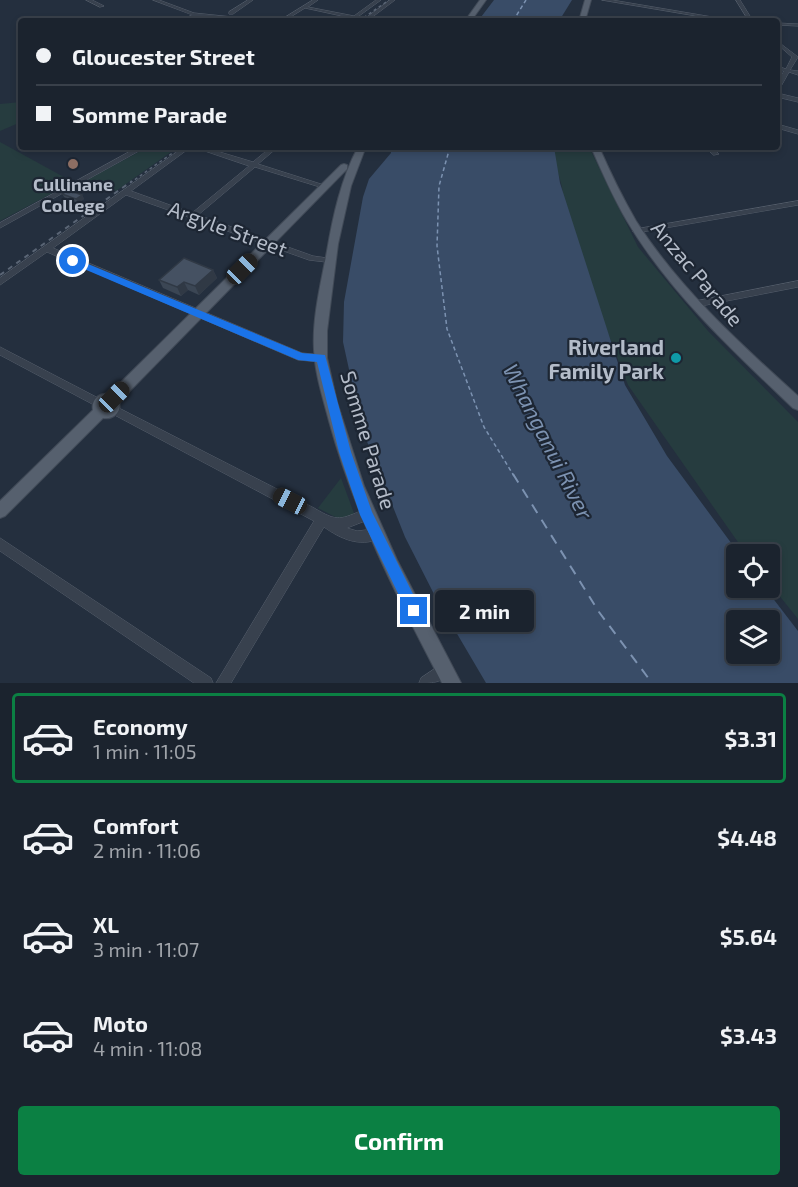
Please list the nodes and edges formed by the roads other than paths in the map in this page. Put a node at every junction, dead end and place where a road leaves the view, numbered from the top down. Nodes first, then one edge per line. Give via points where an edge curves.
1 (87, 0) edge
2 (155, 0) edge
3 (251, 0) edge
4 (316, 0) edge
5 (379, 0) edge
6 (393, 0) edge
7 (483, 0) edge
8 (588, 0) edge
9 (604, 0) edge
10 (647, 0) edge
11 (660, 0) edge
12 (738, 0) edge
13 (110, 6) dead end
14 (304, 7) junction
15 (200, 15) junction
16 (231, 17) edge
17 (354, 17) joint
18 (190, 18) edge
19 (286, 18) edge
20 (371, 18) edge
21 (470, 18) edge
22 (583, 18) edge
23 (715, 18) edge
24 (750, 18) edge
25 (780, 24) edge
26 (798, 25) edge
27 (780, 44) edge
28 (796, 56) edge
29 (780, 69) edge
30 (788, 71) junction
31 (798, 73) edge
32 (780, 83) edge
33 (780, 95) edge
34 (798, 100) edge
35 (780, 127) edge
36 (798, 132) edge
37 (138, 150) edge
38 (184, 150) edge
39 (206, 150) edge
40 (272, 150) edge
41 (360, 150) edge
42 (361, 150) edge
43 (596, 150) edge
44 (711, 150) edge
45 (716, 154) dead end
46 (355, 163) junction
47 (254, 165) junction
48 (343, 171) junction
49 (325, 187) junction
50 (126, 192) junction
51 (344, 194) junction
52 (798, 203) edge
53 (193, 216) junction
54 (0, 226) edge
55 (636, 231) junction
56 (269, 243) junction
57 (48, 249) junction
58 (331, 261) junction
59 (0, 282) edge
60 (798, 284) edge
61 (696, 304) junction
62 (198, 314) junction
63 (0, 351) edge
64 (321, 358) junction
65 (798, 404) edge
66 (105, 406) junction
67 (0, 511) edge
68 (366, 515) junction
69 (326, 521) junction
70 (375, 534) junction
71 (0, 544) edge
72 (448, 676) edge
73 (206, 683) edge
74 (223, 683) edge
75 (426, 683) edge

1 - 13 street
2 - 15 street
3 - 16 street
4 - 14 street
5 - 17 street
6 - 20 street
7 - 21 main road
8 - 22 main road
9 - 23 street
10 - 11 street
12 - 24 street
14 - 17 street
14 - 19 street
15 - 16 street
15 - 18 street
25 - 26 street
27 - 28 street
28 - 30 street
29 - 30 street
30 - 31 street
30 - 32 street
33 - 34 street
35 - 36 street
37 - 54 street
38 - 50 street
39 - 47 street
40 - 47 street
41 - 48 main road, Somme Parade
42 - 46 main road, Somme Parade
43 - 55 main road, Anzac Parade
44 - 45 street
46 - 48 main road
46 - 51 main road, Somme Parade
47 - 49 street
47 - 53 street
48 - 49 main road
48 - 51 main road, Somme Parade
49 - 51 main road
49 - 56 main road
50 - 53 street, Argyle Street
50 - 57 street
51 - 58 main road, Somme Parade
52 - 55 street
53 - 56 street, Argyle Street
55 - 61 main road, Anzac Parade
56 - 58 street, Argyle Street
56 - 62 main road
57 - 59 street
57 - 62 street
58 - 64 main road, Somme Parade via 320,336
60 - 61 street
61 - 65 main road, Anzac Parade via 736,348
62 - 64 street via 301,357
62 - 66 main road
63 - 66 street
64 - 68 main road, Somme Parade
66 - 67 main road
66 - 69 street
68 - 69 street via 343,524
68 - 70 main road, Somme Parade
69 - 70 street via 334,530 348,535 365,538
69 - 74 street
70 - 72 main road, Somme Parade
71 - 73 street
72 - 75 street

